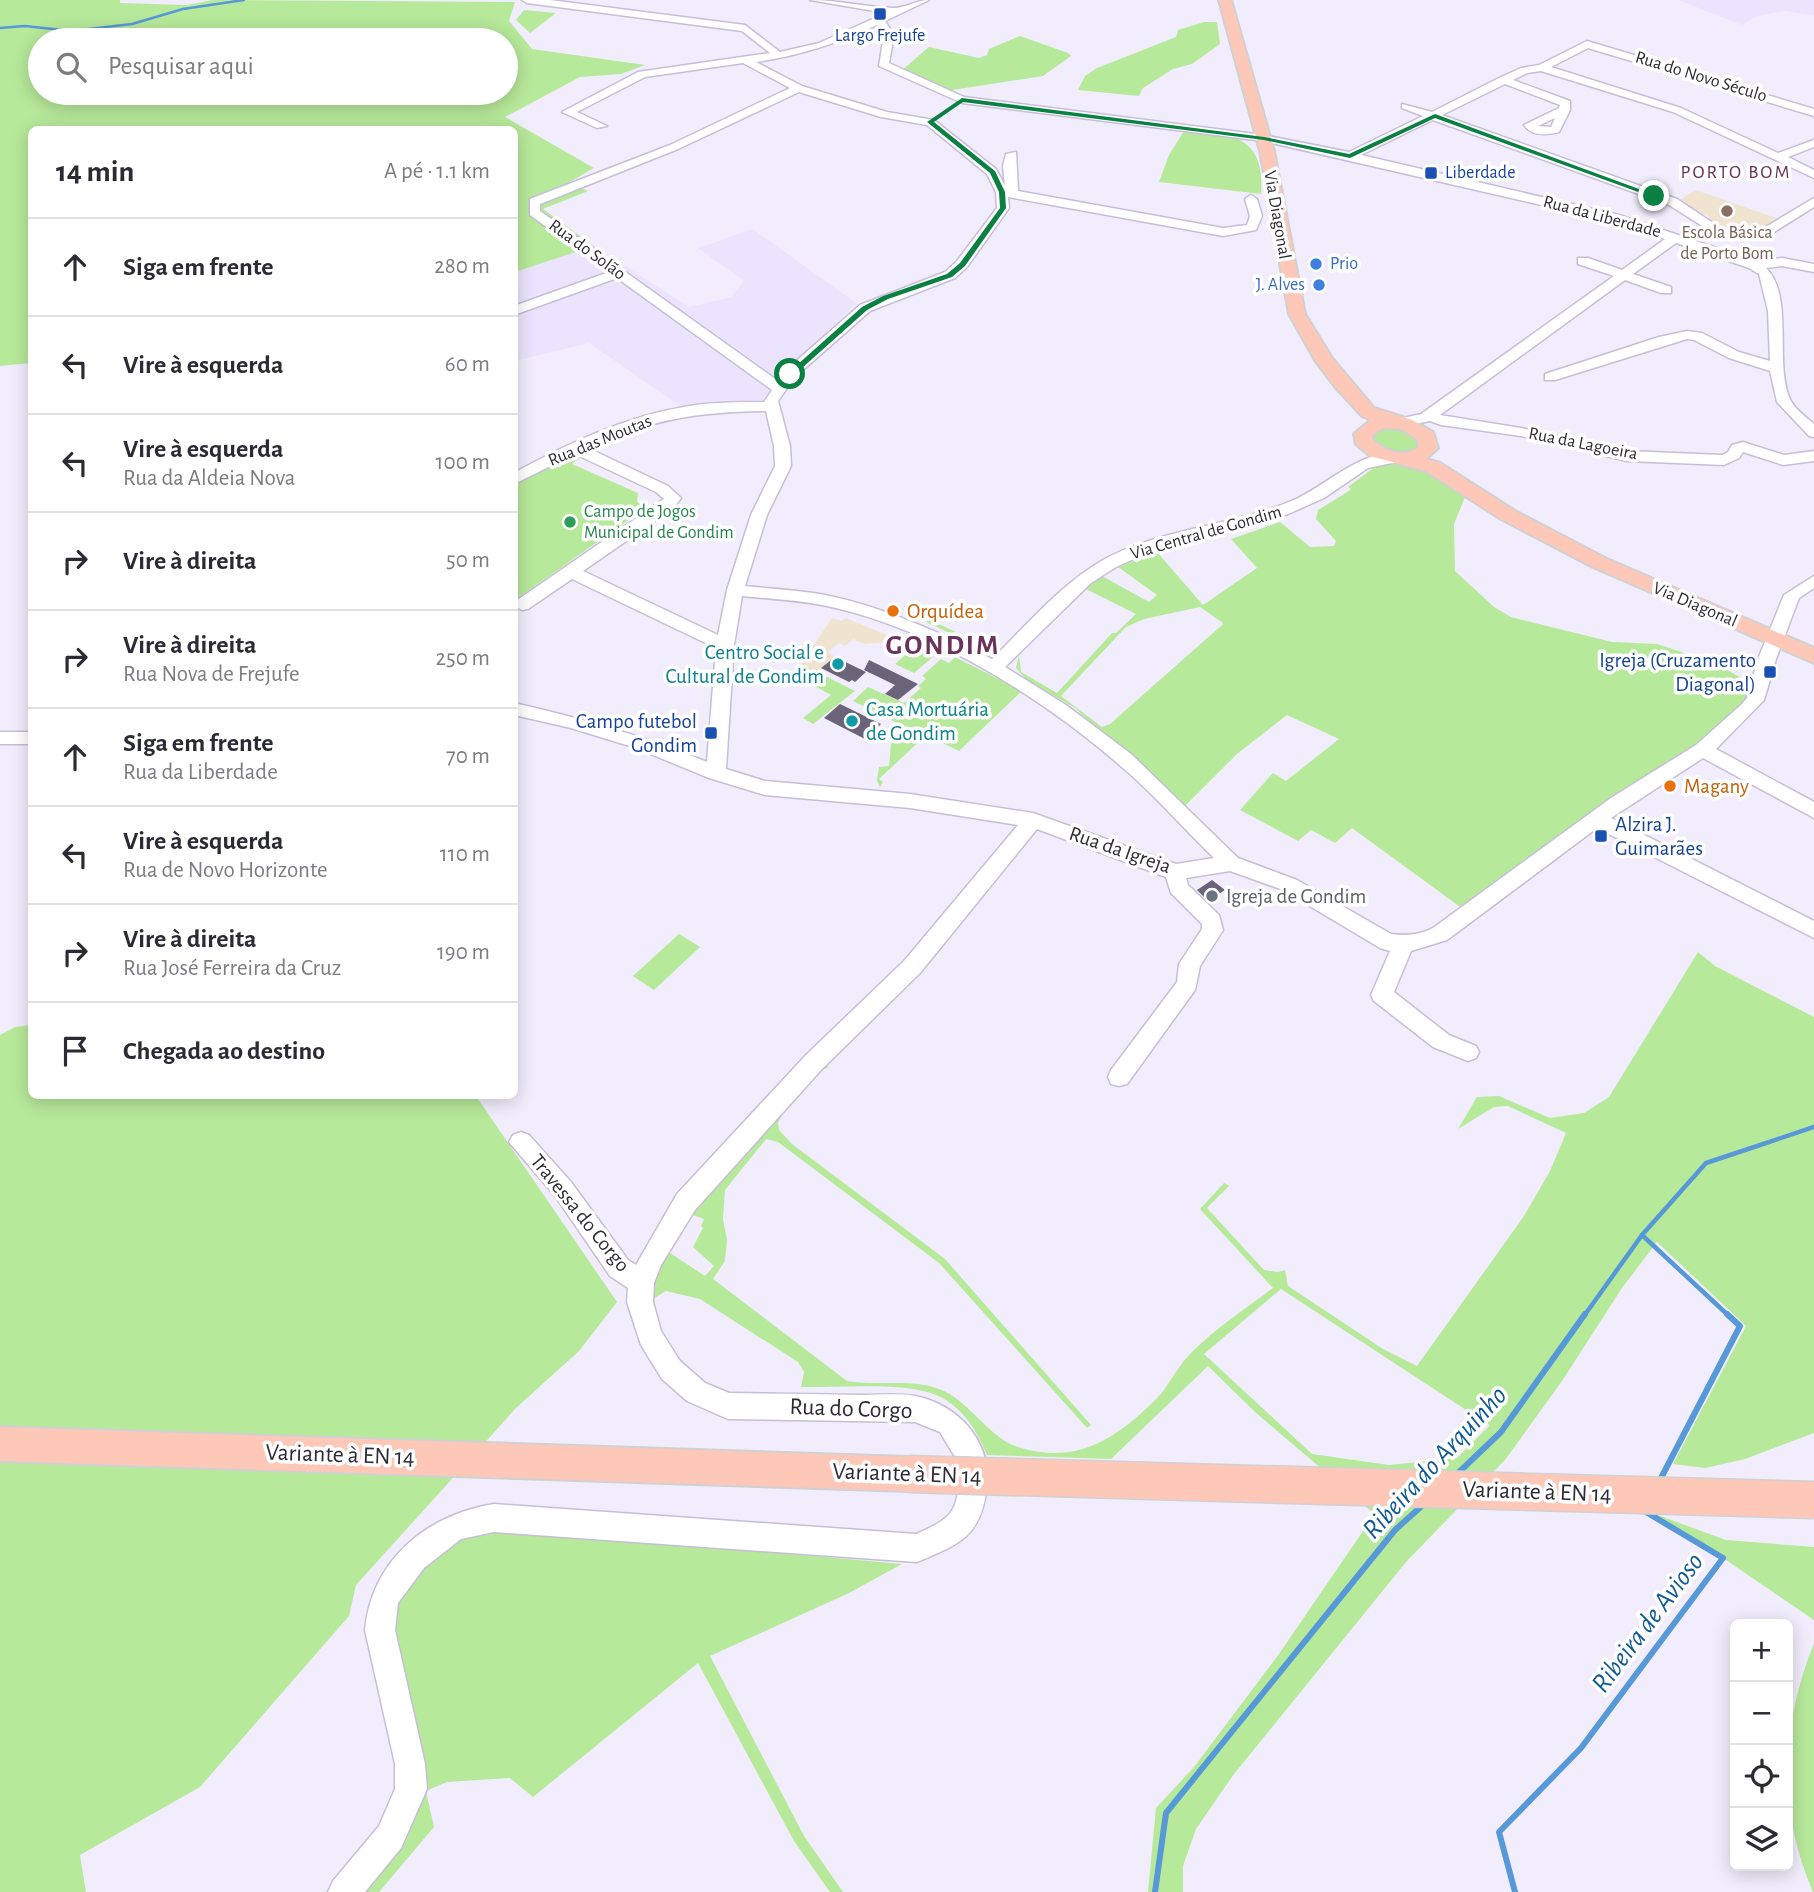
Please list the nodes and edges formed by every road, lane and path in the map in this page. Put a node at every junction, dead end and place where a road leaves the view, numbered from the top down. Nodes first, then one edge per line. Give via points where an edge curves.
1 (527, 0) edge
2 (815, 0) edge
3 (924, 0) edge
4 (1224, 0) edge
5 (897, 12) junction
6 (878, 20) junction
7 (779, 56) junction
8 (745, 60) junction
9 (1542, 68) junction
10 (1503, 80) junction
11 (798, 88) junction
12 (962, 100) junction
13 (1406, 106) dead end
14 (951, 107) dead end
15 (1564, 110) dead end
16 (1814, 113) edge
17 (941, 115) dead end
18 (1435, 116) junction
19 (930, 122) junction
20 (601, 126) dead end
21 (1264, 138) junction
22 (1814, 143) edge
23 (1012, 154) dead end
24 (1350, 156) junction
25 (1777, 157) junction
26 (1814, 174) edge
27 (1007, 193) junction
28 (1251, 199) dead end
29 (1814, 202) edge
30 (1723, 235) junction
31 (1675, 238) junction
32 (1712, 250) junction
33 (1583, 261) dead end
34 (1754, 265) junction
35 (1814, 268) edge
36 (619, 273) junction
37 (1624, 275) junction
38 (1666, 290) dead end
39 (518, 310) edge
40 (1777, 368) junction
41 (1550, 377) dead end
42 (780, 389) junction
43 (772, 406) junction
44 (1814, 433) edge
45 (1428, 437) junction
46 (1366, 438) junction
47 (578, 449) junction
48 (1814, 456) edge
49 (518, 477) edge
50 (571, 572) junction
51 (1814, 581) edge
52 (735, 590) junction
53 (522, 605) dead end
54 (1774, 639) junction
55 (725, 645) junction
56 (1814, 656) edge
57 (994, 667) junction
58 (524, 711) edge
59 (0, 738) edge
60 (28, 738) edge
61 (1703, 750) junction
62 (716, 773) junction
63 (1814, 811) edge
64 (1597, 819) junction
65 (1033, 820) junction
66 (1231, 863) junction
67 (1175, 872) junction
68 (1814, 930) edge
69 (1403, 945) junction
70 (1468, 1052) dead end
71 (1119, 1077) dead end
72 (521, 1142) dead end
73 (641, 1283) junction
74 (0, 1444) edge
75 (1814, 1500) edge
76 (344, 1892) edge

1 - 7 street via 745,28
2 - 5 street
3 - 5 street
4 - 21 main road, Via Diagonal
5 - 6 street
6 - 7 street via 823,45
6 - 12 street, Rua da Liberdade via 889,34 882,59 887,68
7 - 8 street
8 - 11 street
8 - 20 street via 642,74 568,112
9 - 10 street
9 - 16 street, Rua do Novo Século via 1587,44
9 - 25 street via 1677,110
10 - 15 street via 1559,99 1566,103
10 - 18 street
11 - 19 street via 885,115
11 - 36 street, Rua do Solão via 674,147 534,202 534,212
12 - 14 street
12 - 21 street, Rua da Liberdade
13 - 18 street
17 - 19 street
18 - 24 street
18 - 30 street via 1673,202
19 - 27 street via 992,172
21 - 24 street, Rua da Liberdade
21 - 46 main road, Via Diagonal via 1297,314
22 - 25 street
23 - 27 street
24 - 31 street, Rua da Liberdade via 1615,218
25 - 26 street
27 - 28 street via 1223,232 1252,227 1256,216
27 - 42 street via 1003,208 950,275 864,308 790,374
29 - 30 street via 1767,231
30 - 32 street
31 - 32 street, Rua da Liberdade
31 - 37 street
32 - 34 street, Rua da Liberdade
33 - 37 street
34 - 35 street via 1782,262
34 - 40 street via 1769,282
36 - 39 street
36 - 42 street, Rua do Solão
37 - 38 street
37 - 45 street
40 - 41 street via 1687,335
40 - 44 street via 1784,402
42 - 43 street
43 - 47 street, Rua das Moutas via 672,413 638,422
43 - 52 street via 783,466 759,515
45 - 46 main road, Via Diagonal via 1396,422 1373,425
45 - 46 main road, Via Diagonal via 1399,458 1375,451
45 - 48 street, Rua da Lagoeira via 1441,421 1521,432 1627,456 1724,460 1743,447 1783,460
45 - 54 main road, Via Diagonal via 1473,494 1554,541
46 - 57 street, Via Central de Gondim via 1318,495 1292,508 1110,563 1086,579
47 - 49 street, Rua das Moutas
47 - 50 street via 673,498
50 - 53 street
50 - 55 street
51 - 54 street via 1792,595
52 - 55 street
52 - 57 street via 838,603 880,616
54 - 56 main road, Via Diagonal
54 - 61 street via 1755,700
55 - 62 street
57 - 66 street via 1042,696 1126,760
58 - 62 street, Rua da Igreja via 643,743
59 - 60 street
61 - 63 street
61 - 64 street
62 - 65 street, Rua da Igreja via 765,788 910,801
64 - 68 street
64 - 69 street via 1440,934
65 - 67 street, Rua da Igreja
65 - 73 street via 912,967 814,1062 686,1202
66 - 67 street, Rua da Igreja
66 - 69 street, Rua da Igreja via 1290,885 1387,942
67 - 71 street via 1178,888 1212,921 1213,930 1190,964 1187,984
69 - 70 street via 1382,995 1441,1041
72 - 73 street, Travessa do Corgo via 563,1189 619,1268
73 - 76 street, Rua do Corgo via 640,1302 653,1343 671,1370 696,1392 728,1406 915,1409 948,1423 975,1467 964,1520 953,1532 916,1548 494,1518 463,1523 441,1535 403,1571 382,1607 380,1630 410,1764 411,1789 390,1837
74 - 75 main road, Variante à EN 14, bridge

